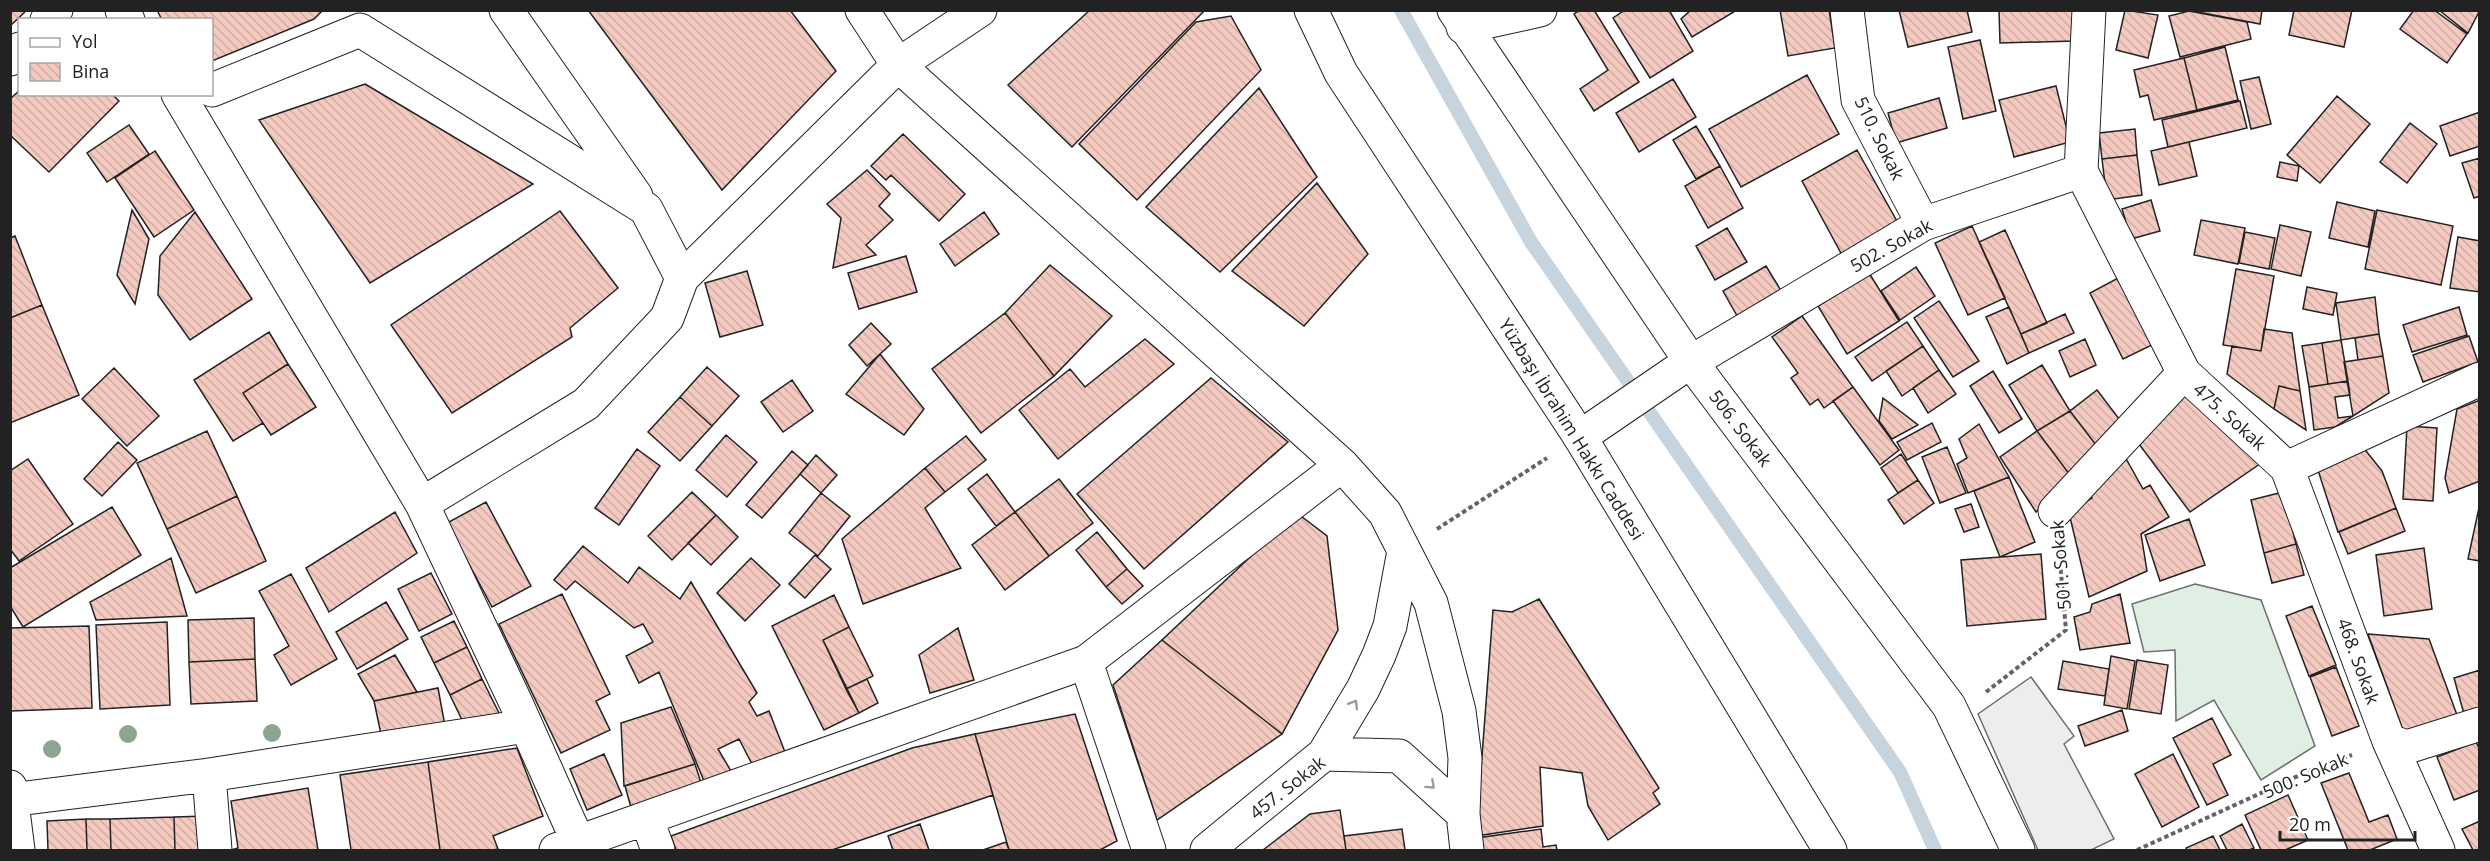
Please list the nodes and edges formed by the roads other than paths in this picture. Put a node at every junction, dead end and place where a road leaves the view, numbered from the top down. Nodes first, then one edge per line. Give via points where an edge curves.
1 (506, 10) edge
2 (862, 10) edge
3 (1311, 10) edge
4 (1540, 10) edge
5 (1847, 10) edge
6 (2089, 10) edge
7 (976, 12) edge
8 (1458, 19) edge
9 (370, 20) edge
10 (898, 65) junction
11 (213, 87) edge
12 (194, 96) edge
13 (2081, 171) junction
14 (646, 209) junction
15 (1923, 224) junction
16 (682, 278) junction
17 (1686, 365) junction
18 (2184, 373) junction
19 (2480, 379) edge
20 (1580, 437) junction
21 (1342, 465) junction
22 (2287, 468) junction
23 (422, 504) junction
24 (2055, 511) road end
25 (1404, 551) junction
26 (1086, 662) junction
27 (2480, 724) edge
28 (526, 726) junction
29 (2389, 741) junction
30 (1324, 754) junction
31 (208, 775) junction
32 (11, 796) edge
33 (1463, 814) junction
34 (647, 820) junction
35 (568, 847) edge
36 (18, 850) edge
37 (214, 850) edge
38 (658, 850) edge
39 (1149, 850) edge
40 (1207, 850) edge
41 (1467, 850) edge
42 (1830, 850) edge
43 (2018, 850) edge
44 (2438, 850) edge

1 - 14 street
2 - 10 street
3 - 20 street, Yüzbaşı İbrahim Hakkı Caddesi via 1341,73
4 - 8 street
5 - 15 street, 510. Sokak via 1858,100
6 - 13 street
7 - 10 street
8 - 17 street, 506. Sokak
9 - 11 street
9 - 14 street
10 - 16 street
10 - 21 street
12 - 23 street
13 - 15 street, 502. Sokak
13 - 18 street, 475. Sokak
14 - 16 street
15 - 17 street, 502. Sokak
16 - 23 street via 667,318 586,404
17 - 20 street, 502. Sokak
17 - 43 street, 506. Sokak via 1949,705
18 - 22 street, 475. Sokak
18 - 24 street, 501. Sokak
19 - 22 street
20 - 42 street, Yüzbaşı İbrahim Hakkı Caddesi
21 - 25 street via 1385,513
21 - 26 street
22 - 29 street, 468. Sokak
23 - 28 street
30 -> 25 street via 1363,690 1379,655 1390,626
25 - 33 street via 1431,603 1460,711 1465,758
26 - 34 street
26 - 39 street
27 - 29 street via 2407,747
28 - 31 street
28 - 35 street
29 - 44 street, 468. Sokak
30 -> 33 street, 457. Sokak via 1399,756
30 - 40 street, 457. Sokak
31 - 32 street
31 - 37 street
32 - 36 street
33 - 41 street
34 - 35 street
34 - 38 street

